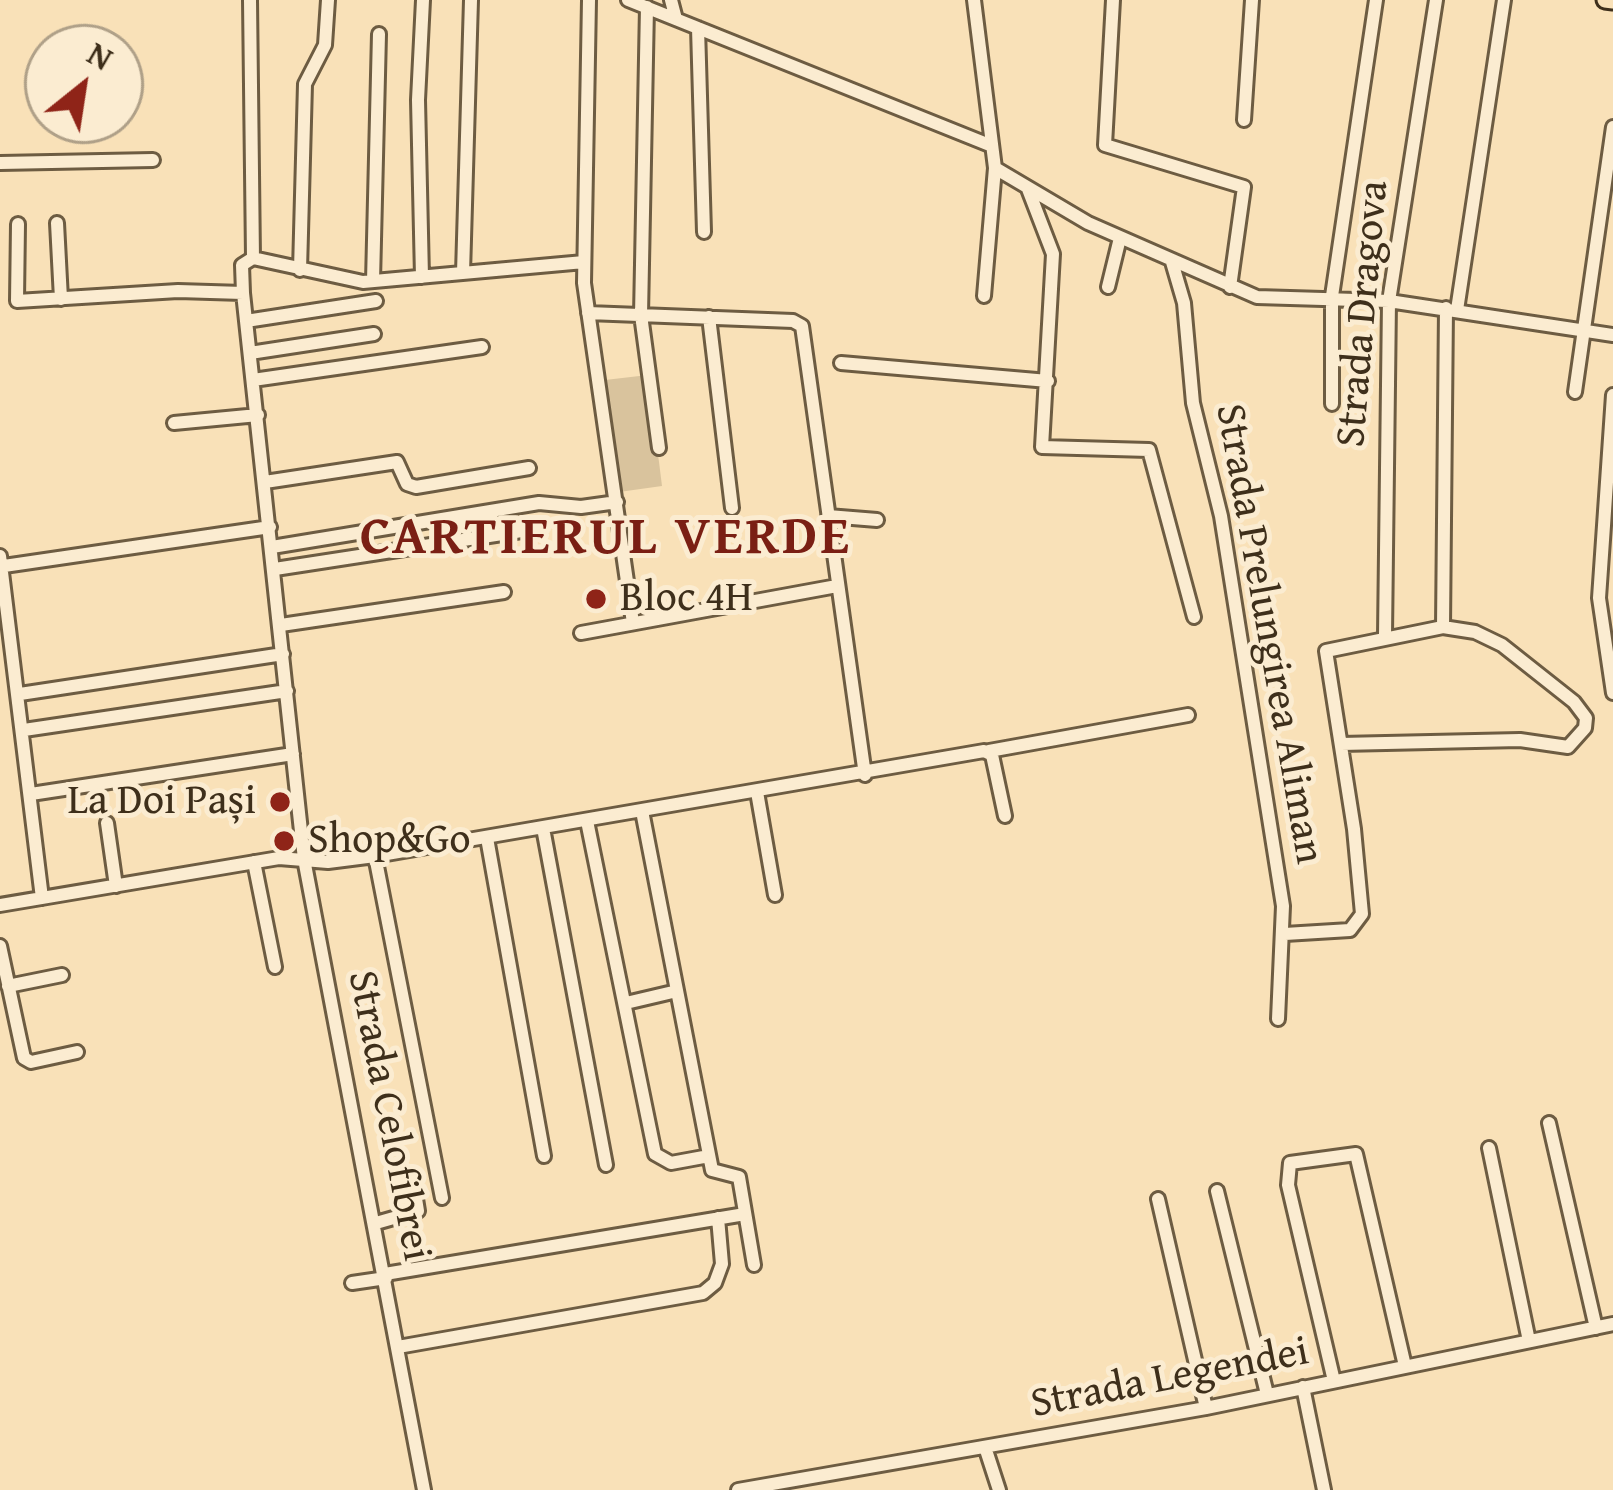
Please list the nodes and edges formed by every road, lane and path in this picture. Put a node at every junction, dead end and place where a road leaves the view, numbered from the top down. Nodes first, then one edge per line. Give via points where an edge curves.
1 (250, 0) edge
2 (328, 0) edge
3 (423, 0) edge
4 (471, 0) edge
5 (590, 0) edge
6 (628, 0) edge
7 (671, 0) edge
8 (974, 0) edge
9 (1113, 0) edge
10 (1252, 0) edge
11 (1376, 0) edge
12 (1436, 0) edge
13 (1504, 0) edge
14 (647, 7) junction
15 (676, 19) junction
16 (698, 28) junction
17 (379, 34) dead end
18 (1244, 120) dead end
19 (1613, 127) edge
20 (992, 146) junction
21 (153, 160) dead end
22 (0, 163) edge
23 (994, 168) junction
24 (1028, 189) junction
25 (57, 223) dead end
26 (18, 224) dead end
27 (704, 232) dead end
28 (1120, 238) junction
29 (253, 258) junction
30 (584, 262) junction
31 (1172, 262) junction
32 (301, 270) junction
33 (463, 273) junction
34 (422, 277) junction
35 (374, 281) junction
36 (1108, 286) dead end
37 (1230, 287) junction
38 (242, 293) junction
39 (984, 296) dead end
40 (1332, 296) junction
41 (61, 299) junction
42 (376, 301) dead end
43 (1389, 301) junction
44 (1452, 309) junction
45 (588, 313) junction
46 (641, 315) junction
47 (709, 317) junction
48 (246, 321) junction
49 (1582, 330) junction
50 (374, 334) dead end
51 (1613, 335) edge
52 (482, 347) dead end
53 (250, 353) junction
54 (841, 363) dead end
55 (253, 380) junction
56 (1048, 382) junction
57 (1575, 392) dead end
58 (1613, 395) edge
59 (1332, 404) dead end
60 (258, 415) junction
61 (174, 423) dead end
62 (659, 448) dead end
63 (529, 468) dead end
64 (265, 482) junction
65 (617, 502) junction
66 (731, 508) dead end
67 (828, 516) junction
68 (877, 520) dead end
69 (270, 527) junction
70 (541, 528) dead end
71 (272, 547) junction
72 (2, 561) edge
73 (275, 569) junction
74 (838, 586) junction
75 (504, 592) dead end
76 (1194, 616) dead end
77 (633, 623) junction
78 (281, 625) junction
79 (1443, 627) junction
80 (581, 633) dead end
81 (1384, 635) junction
82 (284, 654) junction
83 (287, 691) junction
84 (1613, 693) edge
85 (20, 694) junction
86 (1188, 715) dead end
87 (24, 730) junction
88 (1341, 744) junction
89 (988, 751) junction
90 (293, 754) junction
91 (865, 775) junction
92 (757, 792) junction
93 (31, 794) junction
94 (642, 811) junction
95 (1005, 816) dead end
96 (586, 820) junction
97 (107, 823) dead end
98 (543, 828) junction
99 (487, 838) junction
100 (375, 856) junction
101 (304, 859) junction
102 (254, 862) junction
103 (116, 886) junction
104 (775, 895) dead end
105 (42, 898) junction
106 (0, 905) edge
107 (1286, 934) junction
108 (0, 946) edge
109 (275, 967) dead end
110 (62, 974) dead end
111 (8, 986) junction
112 (677, 991) junction
113 (626, 1003) junction
114 (1278, 1019) dead end
115 (77, 1052) dead end
116 (1549, 1123) dead end
117 (1489, 1148) dead end
118 (544, 1156) dead end
119 (709, 1156) junction
120 (605, 1165) dead end
121 (412, 1174) dead end
122 (1217, 1191) dead end
123 (442, 1198) dead end
124 (1158, 1199) dead end
125 (745, 1214) junction
126 (718, 1218) junction
127 (376, 1222) junction
128 (754, 1265) dead end
129 (385, 1276) junction
130 (352, 1283) dead end
131 (1613, 1324) edge
132 (1596, 1328) junction
133 (1529, 1341) junction
134 (398, 1348) junction
135 (1406, 1366) junction
136 (1334, 1381) junction
137 (1303, 1387) junction
138 (1267, 1394) junction
139 (1206, 1408) junction
140 (985, 1447) junction
141 (424, 1490) edge
142 (738, 1490) edge
143 (999, 1490) edge
144 (1324, 1490) edge

1 - 29 street, Strada Celofibrei
2 - 32 street via 326,45 305,84
3 - 34 street
4 - 33 street
5 - 30 street
6 - 14 street
7 - 15 street
8 - 20 street
9 - 37 street via 1106,145 1244,187
10 - 18 street
11 - 40 street
12 - 43 street, Strada Dragova
13 - 44 street
14 - 15 street
14 - 46 street
15 - 16 street
16 - 20 street
16 - 27 street
17 - 35 street
19 - 49 street
20 - 23 street
21 - 22 street
23 - 24 street
23 - 39 street
24 - 28 street
24 - 56 street via 1053,254
25 - 41 street
26 - 41 street via 17,301
28 - 31 street
28 - 36 street
29 - 32 street
29 - 38 street, Strada Celofibrei via 242,265
30 - 33 street
30 - 45 street
31 - 37 street
31 - 107 street, Strada Prelungirea Aliman
32 - 35 street
33 - 34 street
34 - 35 street
37 - 40 street via 1267,299
38 - 41 street
38 - 48 street, Strada Celofibrei
40 - 43 street
40 - 59 street
42 - 48 street
43 - 44 street
43 - 81 street, Strada Dragova
44 - 49 street
44 - 79 street
45 - 46 street
45 - 65 street
46 - 47 street
46 - 62 street
47 - 66 street
47 - 67 street via 793,321 805,332
48 - 53 street, Strada Celofibrei
49 - 51 street
49 - 57 street
50 - 53 street
52 - 55 street
53 - 55 street, Strada Celofibrei
54 - 56 street
55 - 60 street, Strada Celofibrei
56 - 76 street via 1042,447 1150,450
58 - 84 street via 1599,598
60 - 61 street
60 - 64 street, Strada Celofibrei
63 - 64 street via 412,487 397,461
64 - 69 street, Strada Celofibrei
65 - 71 street via 539,503
65 - 77 street
67 - 68 street
67 - 74 street
69 - 71 street, Strada Celofibrei
69 - 72 street
70 - 73 street
71 - 73 street, Strada Celofibrei
72 - 85 street
73 - 78 street, Strada Celofibrei
74 - 77 street
74 - 91 street
75 - 78 street
77 - 80 street
78 - 82 street, Strada Celofibrei
79 - 81 street
79 - 88 street via 1489,636 1574,702 1586,718 1580,737 1568,747 1520,740
81 - 88 street via 1324,654
82 - 83 street, Strada Celofibrei
82 - 85 street
83 - 87 street
83 - 90 street, Strada Celofibrei
85 - 87 street
86 - 89 street
87 - 93 street
88 - 107 street via 1362,914 1350,930
89 - 91 street
89 - 95 street
90 - 93 street
90 - 101 street, Strada Celofibrei
91 - 92 street
92 - 94 street
92 - 104 street
93 - 105 street
94 - 96 street
94 - 112 street
96 - 98 street
96 - 113 street
97 - 103 street
98 - 99 street
98 - 120 street
99 - 100 street
99 - 118 street
100 - 101 street
100 - 123 street
101 - 102 street
101 - 127 street, Strada Celofibrei
102 - 103 street
102 - 109 street
103 - 105 street
105 - 106 street
107 - 114 street, Strada Prelungirea Aliman
108 - 111 street
110 - 111 street
111 - 115 street via 23,1058
112 - 113 street
112 - 119 street
113 - 119 street via 655,1154 671,1162
116 - 132 street
117 - 133 street
119 - 125 street via 715,1173 739,1177
121 - 127 street via 418,1211
122 - 138 street
124 - 139 street
125 - 126 street
125 - 128 street
126 - 129 street
126 - 134 street via 722,1264 703,1293
127 - 129 street, Strada Celofibrei
129 - 130 street
129 - 134 street, Strada Celofibrei
131 - 132 street, Strada Legendei
132 - 133 street, Strada Legendei
133 - 135 street, Strada Legendei
134 - 141 street, Strada Celofibrei
135 - 136 street, Strada Legendei
135 - 136 street via 1356,1154 1290,1163 1288,1185
136 - 137 street, Strada Legendei
137 - 138 street, Strada Legendei
137 - 144 street
138 - 139 street, Strada Legendei
139 - 140 street, Strada Legendei
140 - 142 street, Strada Legendei
140 - 143 street

